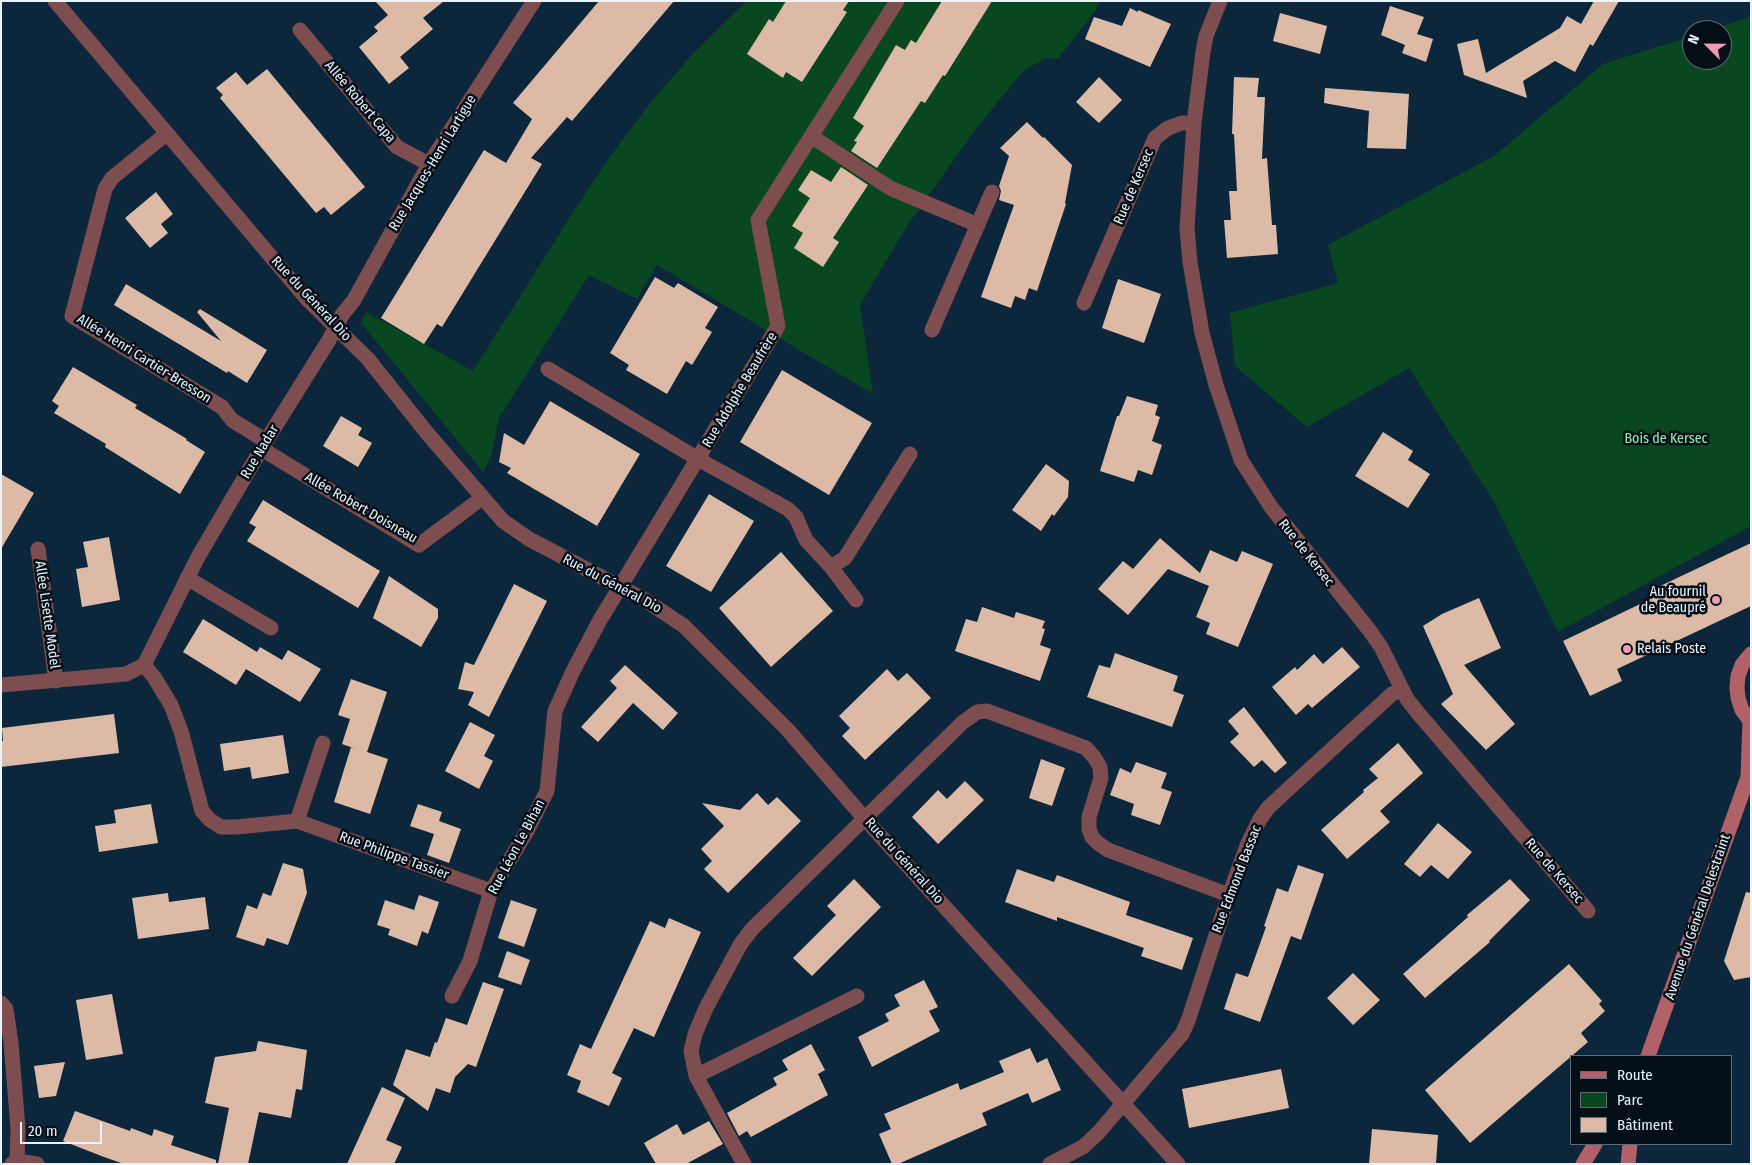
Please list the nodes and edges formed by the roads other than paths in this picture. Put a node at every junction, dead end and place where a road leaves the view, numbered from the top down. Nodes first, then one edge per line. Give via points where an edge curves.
1 (55, 1) edge
2 (534, 1) edge
3 (897, 1) edge
4 (1220, 1) edge
5 (300, 30) dead end
6 (1194, 123) junction
7 (166, 134) junction
8 (811, 136) junction
9 (428, 164) junction
10 (992, 192) dead end
11 (978, 225) junction
12 (1084, 303) dead end
13 (336, 327) junction
14 (932, 330) dead end
15 (548, 369) dead end
16 (264, 445) junction
17 (910, 454) dead end
18 (698, 459) junction
19 (482, 498) junction
20 (38, 549) dead end
21 (831, 567) junction
22 (187, 578) junction
23 (619, 588) junction
24 (856, 600) dead end
25 (271, 628) dead end
26 (1751, 654) edge
27 (144, 665) junction
28 (56, 681) junction
29 (1, 686) edge
30 (1402, 690) junction
31 (1750, 722) edge
32 (323, 743) dead end
33 (1749, 776) edge
34 (865, 819) junction
35 (297, 821) junction
36 (492, 891) junction
37 (1229, 895) junction
38 (1588, 911) dead end
39 (452, 996) dead end
40 (857, 996) dead end
41 (1, 1003) edge
42 (1648, 1055) edge
43 (696, 1076) junction
44 (1123, 1104) junction
45 (1594, 1145) edge
46 (1630, 1145) edge
47 (14, 1162) edge
48 (37, 1164) edge
49 (744, 1164) edge
50 (1050, 1164) edge
51 (1178, 1164) edge
52 (1583, 1164) edge
53 (1628, 1164) edge

1 - 7 street, Rue du Général Dio
2 - 9 street, Rue Jacques-Henri Lartigue
3 - 8 street, Rue Adolphe Beaufrère
4 - 6 street, Rue de Kersec via 1206,36
5 - 9 street, Allée Robert Capa via 397,147
6 - 12 street, Rue de Kersec via 1168,128 1154,138
6 - 30 street, Rue de Kersec via 1187,228 1190,262 1202,333 1241,460 1271,507 1370,631
7 - 13 street, Rue du Général Dio via 306,298
7 - 16 street, Allée Henri Cartier-Bresson via 112,178 105,189 72,316 222,408
8 - 11 street via 890,188
8 - 18 street, Rue Adolphe Beaufrère via 758,220 778,326
9 - 13 street, Rue Jacques-Henri Lartigue
10 - 11 street
11 - 14 street
13 - 16 street, Rue Nadar
13 - 19 street, Rue du Général Dio via 368,359
15 - 18 street
16 - 19 street, Allée Robert Doisneau via 419,545
16 - 22 street, Rue Nadar
17 - 21 street via 845,558
18 - 21 street via 788,509 796,517 806,540
18 - 23 street, Rue Adolphe Beaufrère
19 - 23 street, Rue du Général Dio via 503,521 528,540
20 - 28 street, Allée Lisette Model
21 - 24 street
22 - 25 street
22 - 27 street, Rue Nadar
23 - 34 street, Rue du Général Dio via 645,600 684,626 786,729
23 - 36 street, Rue Léon Le Bihan via 555,711 547,791
26 - 31 street via 1742,665 1737,687 1742,710
27 - 28 street via 126,674
27 - 35 street, Rue Philippe Tassier via 171,705 202,811 210,820 221,827
28 - 29 street
30 - 37 street, Rue Edmond Bassac via 1392,694 1268,808 1248,842
30 - 38 street, Rue de Kersec via 1418,713
31 - 33 street, Avenue du Général Delestraint
32 - 35 street
33 - 42 street, Avenue du Général Delestraint
34 - 37 street via 962,723 977,712 987,711 1086,748 1094,757 1100,767 1101,778 1089,829 1099,844
34 - 43 street via 740,945 695,1034 691,1051
34 - 44 street, Rue du Général Dio
35 - 36 street, Rue Philippe Tassier
36 - 39 street, Rue Léon Le Bihan via 470,961
37 - 44 street, Rue Edmond Bassac via 1182,1034
40 - 43 street
41 - 47 street via 6,1009 18,1128
43 - 49 street
44 - 50 street, Rue Edmond Bassac via 1082,1146
44 - 51 street, Rue du Général Dio
45 - 52 street
46 - 53 street
47 - 48 street

